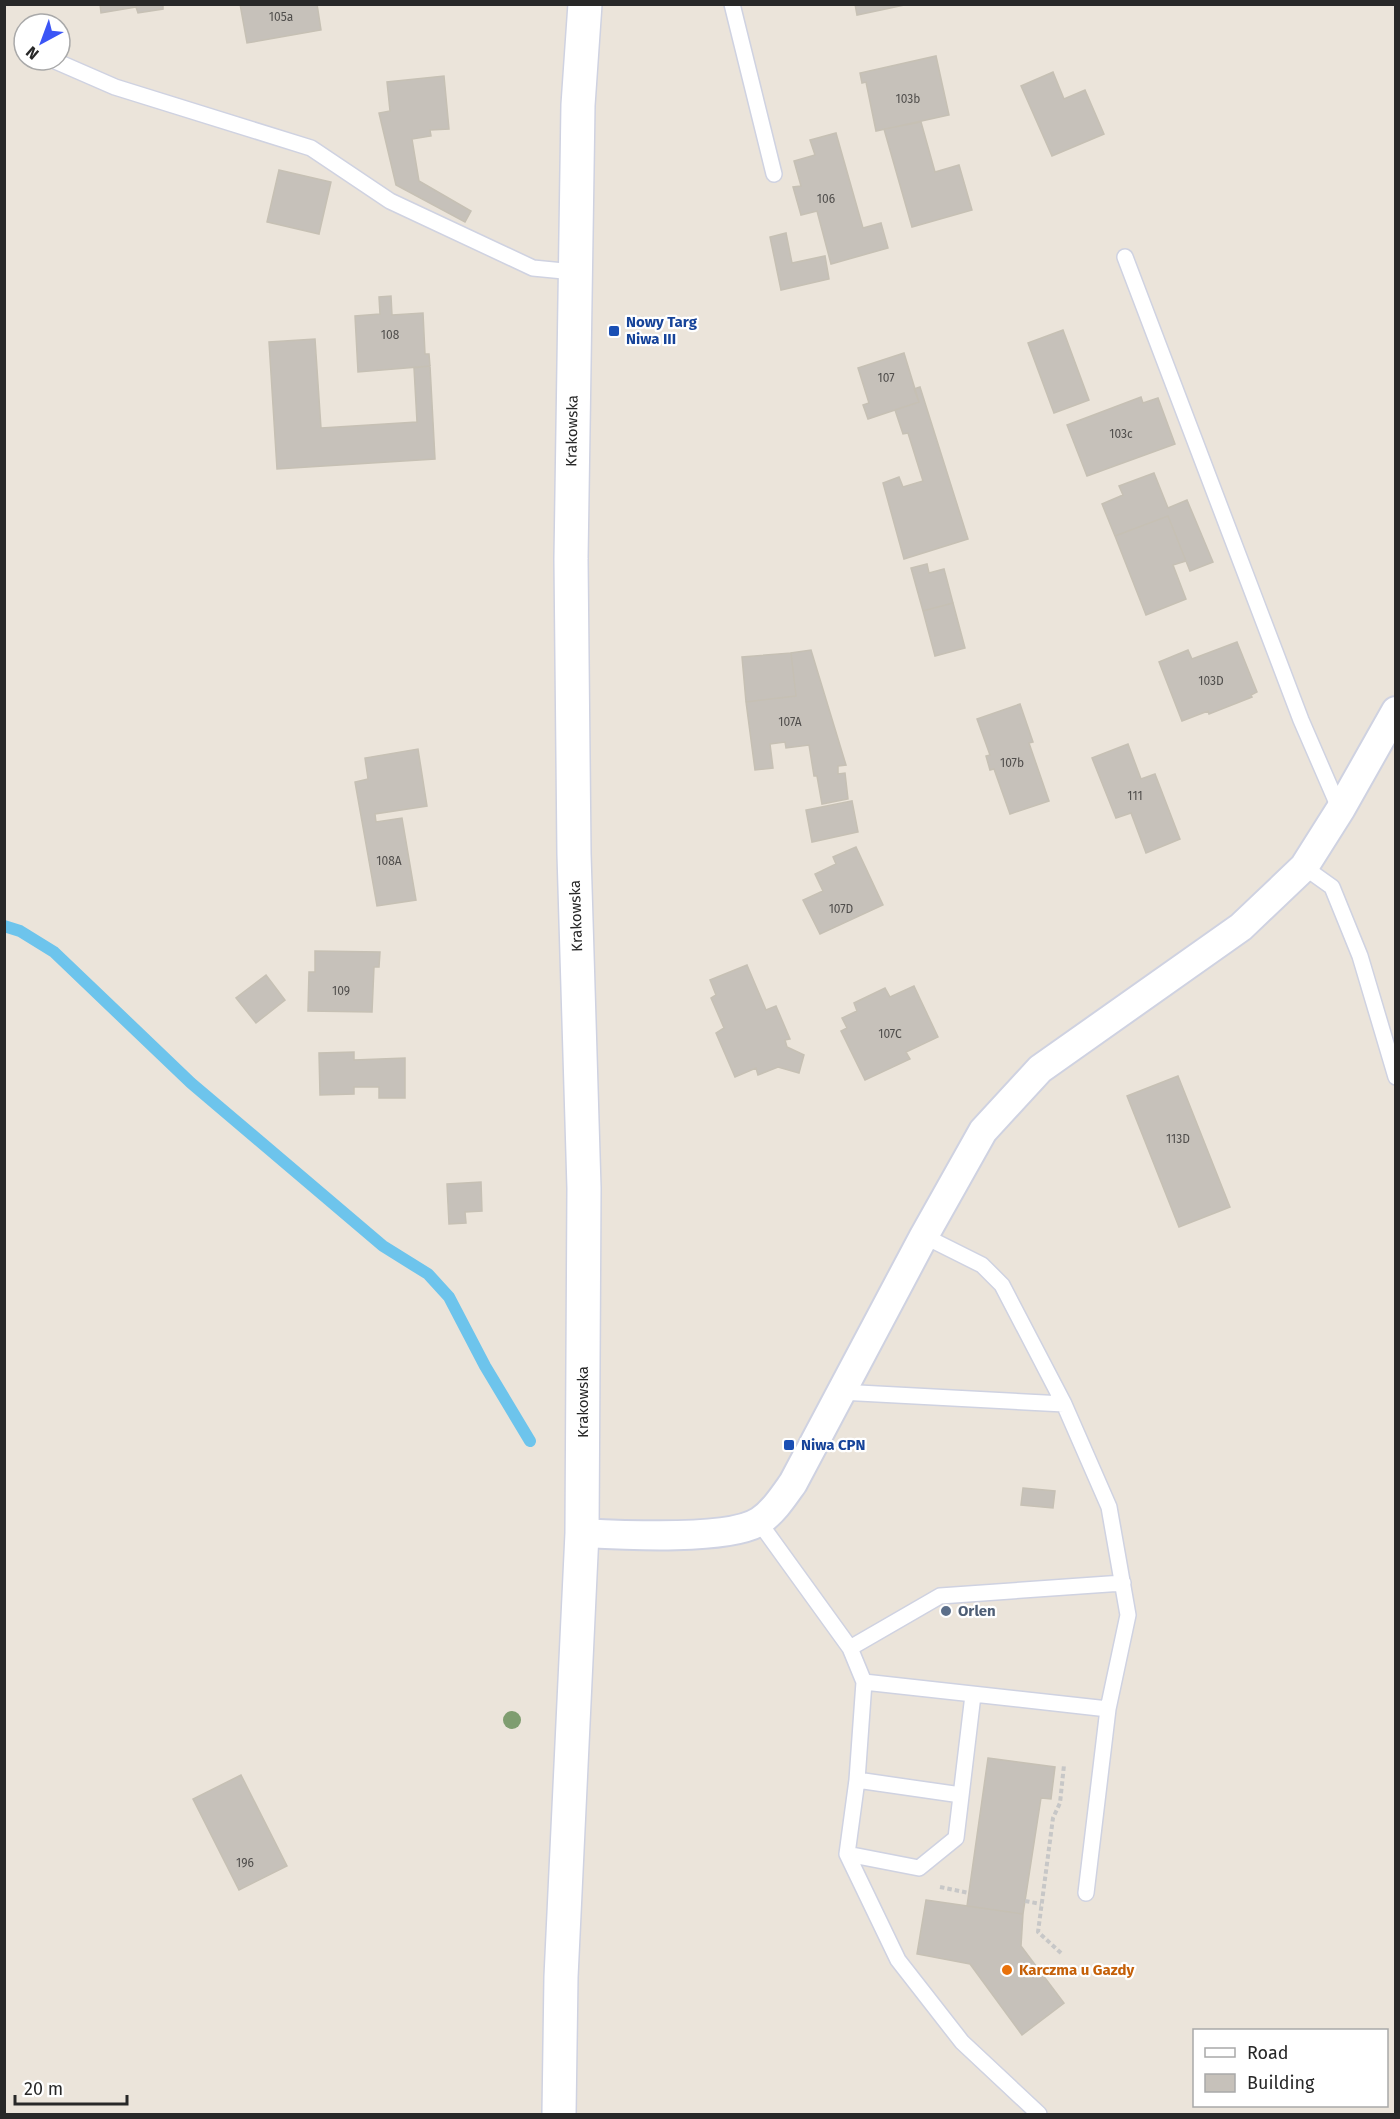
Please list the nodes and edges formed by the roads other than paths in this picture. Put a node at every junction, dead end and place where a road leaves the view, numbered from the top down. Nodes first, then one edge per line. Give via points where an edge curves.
1 (585, 4) edge
2 (732, 4) edge
3 (72, 68) edge
4 (774, 174) dead end
5 (1125, 257) dead end
6 (574, 272) junction
7 (1395, 711) edge
8 (1340, 810) junction
9 (1304, 867) junction
10 (1395, 1077) edge
11 (924, 1236) junction
12 (840, 1392) junction
13 (1064, 1404) junction
14 (759, 1522) junction
15 (582, 1533) junction
16 (1123, 1583) junction
17 (850, 1648) junction
18 (864, 1682) junction
19 (973, 1695) junction
20 (1108, 1709) junction
21 (857, 1780) junction
22 (961, 1795) junction
23 (847, 1854) junction
24 (1086, 1893) dead end
25 (559, 2115) edge
26 (1039, 2115) edge

1 - 6 main road, Krakowska
2 - 4 lane
3 - 6 lane via 115,87 311,148 390,201 533,268
5 - 8 lane via 1301,720
6 - 15 main road, Krakowska via 571,559 574,854 584,1188
7 - 8 street
8 - 9 street
9 - 10 lane via 1332,887 1360,956
9 - 11 street via 1241,927 1040,1069 983,1131
11 - 12 street
11 - 13 lane via 982,1265 1002,1285
12 - 13 lane
12 - 14 street via 793,1483
13 - 16 lane via 1109,1507
14 - 15 street via 732,1532
14 - 17 lane
15 - 25 main road, Krakowska via 561,1977
16 - 17 lane via 940,1596
16 - 20 lane via 1128,1615
17 - 18 lane
18 - 19 lane
18 - 21 lane
19 - 20 lane
19 - 22 lane
20 - 24 lane
21 - 22 lane
21 - 23 lane
22 - 23 lane via 956,1838 919,1868
23 - 26 lane via 898,1960 962,2042

